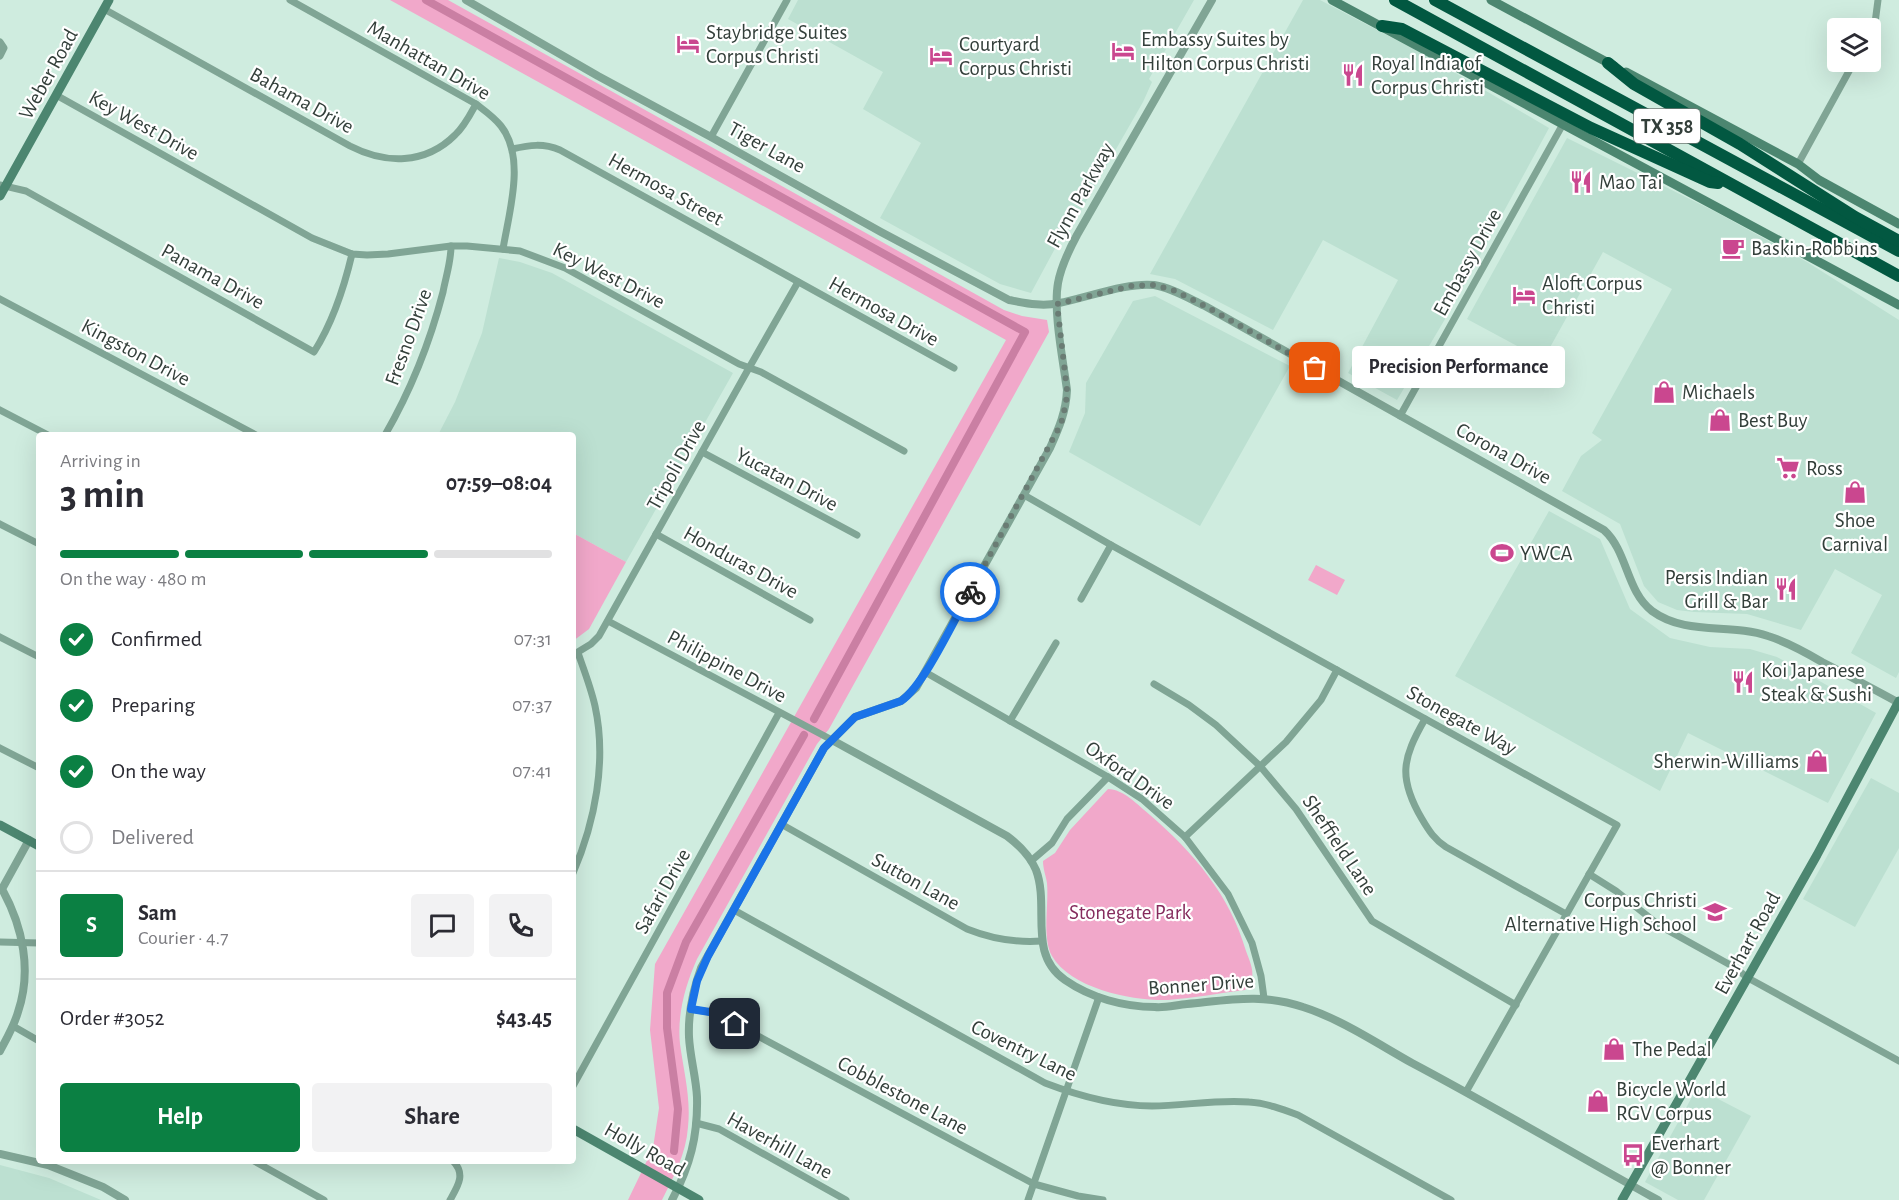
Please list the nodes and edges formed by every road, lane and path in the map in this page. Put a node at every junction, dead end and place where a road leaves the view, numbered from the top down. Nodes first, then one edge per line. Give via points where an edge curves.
1 (290, 0) edge
2 (466, 0) edge
3 (787, 0) edge
4 (1212, 0) edge
5 (1332, 0) edge
6 (1395, 0) edge
7 (1435, 0) edge
8 (1491, 0) edge
9 (1878, 0) edge
10 (107, 4) edge
11 (1876, 18) edge
12 (1382, 27) junction
13 (0, 42) edge
14 (0, 56) edge
15 (1608, 63) junction
16 (1849, 72) edge
17 (56, 95) junction
18 (476, 104) junction
19 (1563, 124) junction
20 (711, 137) junction
21 (512, 149) junction
22 (1798, 164) junction
23 (3, 186) edge
24 (1734, 186) junction
25 (0, 196) edge
26 (1899, 224) edge
27 (1899, 241) edge
28 (451, 246) junction
29 (503, 249) junction
30 (1899, 251) edge
31 (352, 254) junction
32 (1899, 276) edge
33 (798, 282) junction
34 (0, 299) edge
35 (1057, 304) junction
36 (1899, 306) edge
37 (749, 368) junction
38 (954, 368) dead end
39 (0, 410) edge
40 (1400, 416) junction
41 (42, 432) edge
42 (250, 432) edge
43 (387, 432) edge
44 (904, 451) dead end
45 (702, 452) junction
46 (1024, 495) junction
47 (0, 524) edge
48 (656, 534) junction
49 (857, 535) dead end
50 (36, 542) edge
51 (1111, 545) junction
52 (1081, 599) dead end
53 (810, 620) dead end
54 (608, 621) junction
55 (0, 637) edge
56 (1056, 643) dead end
57 (576, 653) edge
58 (36, 655) edge
59 (576, 657) edge
60 (1337, 670) junction
61 (925, 672) junction
62 (1154, 684) dead end
63 (1899, 702) edge
64 (779, 713) junction
65 (1425, 719) junction
66 (1010, 721) junction
67 (832, 740) junction
68 (0, 748) edge
69 (36, 766) edge
70 (1260, 766) junction
71 (1108, 777) junction
72 (781, 824) junction
73 (0, 825) edge
74 (1185, 837) junction
75 (29, 840) junction
76 (36, 844) edge
77 (1031, 861) junction
78 (576, 864) edge
79 (1589, 874) junction
80 (1, 888) edge
81 (734, 910) junction
82 (1566, 914) junction
83 (1042, 941) junction
84 (0, 942) edge
85 (22, 942) junction
86 (36, 943) edge
87 (1748, 978) junction
88 (1099, 997) junction
89 (1264, 998) junction
90 (1516, 1005) junction
91 (691, 1009) junction
92 (13, 1026) junction
93 (36, 1039) edge
94 (0, 1051) edge
95 (1899, 1061) edge
96 (576, 1081) edge
97 (1066, 1091) junction
98 (1466, 1092) junction
99 (696, 1123) junction
100 (576, 1131) edge
101 (0, 1154) edge
102 (36, 1162) edge
103 (44, 1164) edge
104 (259, 1164) edge
105 (455, 1164) edge
106 (1034, 1184) junction
107 (1630, 1185) junction
108 (678, 1188) junction
109 (125, 1200) edge
110 (324, 1200) edge
111 (450, 1200) edge
112 (672, 1200) edge
113 (699, 1200) edge
114 (846, 1200) edge
115 (1028, 1200) edge
116 (1103, 1200) edge
117 (1451, 1200) edge
118 (1622, 1200) edge
119 (1658, 1200) edge

1 - 18 street, Manhattan Drive
2 - 20 street, Tiger Lane
3 - 20 street
4 - 35 street, Flynn Parkway via 1069,250 1058,282
5 - 12 main road
6 - 24 highway, TX 358
7 - 30 highway, TX 358
8 - 15 main road
9 - 11 street
10 - 17 main road, Weber Road
10 - 18 street, Bahama Drive via 350,146 380,158 414,158 445,144
12 - 19 main road
12 - 24 highway via 1402,29 1640,151 1710,182
13 - 14 street via 4,48
15 - 22 main road
15 - 27 highway via 1634,84
16 - 22 street
17 - 23 main road, Weber Road
17 - 31 street, Key West Drive via 312,238
18 - 21 street, Manhattan Drive via 502,127
19 - 36 main road
19 - 40 street, Embassy Drive
20 - 35 street, Tiger Lane via 1009,300 1032,305
21 - 29 street, Manhattan Drive via 514,174
21 - 33 street, Hermosa Street via 543,145 560,150
22 - 26 main road via 1819,180
23 - 25 main road, Weber Road
23 - 31 street, Panama Drive via 26,191 314,352 333,315
24 - 32 highway, TX 358
28 - 29 street, Key West Drive
28 - 31 street, Key West Drive
28 - 43 street, Fresno Drive via 438,312 425,351
29 - 37 street, Key West Drive via 565,268
33 - 37 street, Tripoli Drive
33 - 38 street, Hermosa Drive
34 - 42 street, Kingston Drive
35 - 40 street, Corona Drive via 1131,286 1153,285 1173,290
35 - 46 street, Flynn Parkway via 1066,403 1061,424
37 - 44 street, Key West Drive
37 - 45 street, Tripoli Drive
39 - 41 street
40 - 63 street, Corona Drive via 1604,530 1617,545 1643,603 1668,621 1765,635
45 - 48 street, Tripoli Drive
45 - 49 street, Yucatan Drive
46 - 51 street, Stonegate Way
46 - 61 street, Flynn Parkway
47 - 50 street
48 - 53 street, Honduras Drive
48 - 54 street, Tripoli Drive
51 - 52 street
51 - 60 street, Stonegate Way
54 - 57 street, Tripoli Drive via 591,644
54 - 64 street, Philippine Drive
55 - 58 street
56 - 66 street
59 - 78 street via 595,705 599,747 592,816
60 - 65 street, Stonegate Way
60 - 70 street via 1305,720
61 - 66 street, Oxford Drive
61 - 67 street, Flynn Parkway via 908,697 855,717
62 - 70 street, Sheffield Lane via 1216,725
63 - 87 main road, Everhart Road
64 - 67 street, Philippine Drive
64 - 96 street, Safari Drive
65 - 79 street, Stonegate Way via 1617,825
65 - 82 street via 1407,753 1405,767 1412,802 1431,834 1446,847
66 - 71 street, Oxford Drive
67 - 72 street, Flynn Parkway
67 - 77 street, Bonner Drive via 1007,836
68 - 69 street
70 - 74 street
70 - 90 street, Sheffield Lane via 1296,809 1372,921
71 - 74 street, Oxford Drive via 1142,799
71 - 77 street via 1067,819 1052,843
72 - 81 street, Flynn Parkway
72 - 83 street, Sutton Lane via 967,929 1001,940
73 - 75 main road
74 - 89 street, Oxford Drive via 1228,894 1252,943
75 - 76 main road
75 - 80 street
77 - 83 street, Bonner Drive via 1040,888
79 - 82 street, Stonegate Way
79 - 87 street via 1660,926
80 - 85 street
81 - 91 street, Flynn Parkway via 701,968
81 - 97 street, Coventry Lane via 1015,1067
82 - 90 street, Stonegate Way
83 - 88 street, Bonner Drive via 1045,955 1062,979
84 - 85 street
85 - 86 street
85 - 92 street via 25,977
87 - 95 street
87 - 107 main road, Everhart Road
88 - 89 street, Bonner Drive via 1157,1008
88 - 97 street
89 - 98 street, Bonner Drive via 1319,1012
90 - 98 street, Stonegate Way
91 - 99 street, Flynn Parkway via 689,1037 697,1097
91 - 106 street, Cobblestone Lane via 716,1013
92 - 93 street
92 - 94 street
97 - 106 street
97 - 117 street, Coventry Lane via 1095,1100 1140,1105 1232,1101 1280,1108
98 - 107 street, Bonner Drive
99 - 108 street, Flynn Parkway via 691,1156
99 - 114 street, Haverhill Lane via 719,1129
100 - 108 main road, Holly Road
101 - 102 street
103 - 109 street
104 - 110 street
105 - 111 street via 460,1179
106 - 115 street
106 - 116 street, Cobblestone Lane
107 - 118 main road, Everhart Road
107 - 119 street, Bonner Drive
108 - 112 street, Flynn Parkway
108 - 113 main road, Holly Road

